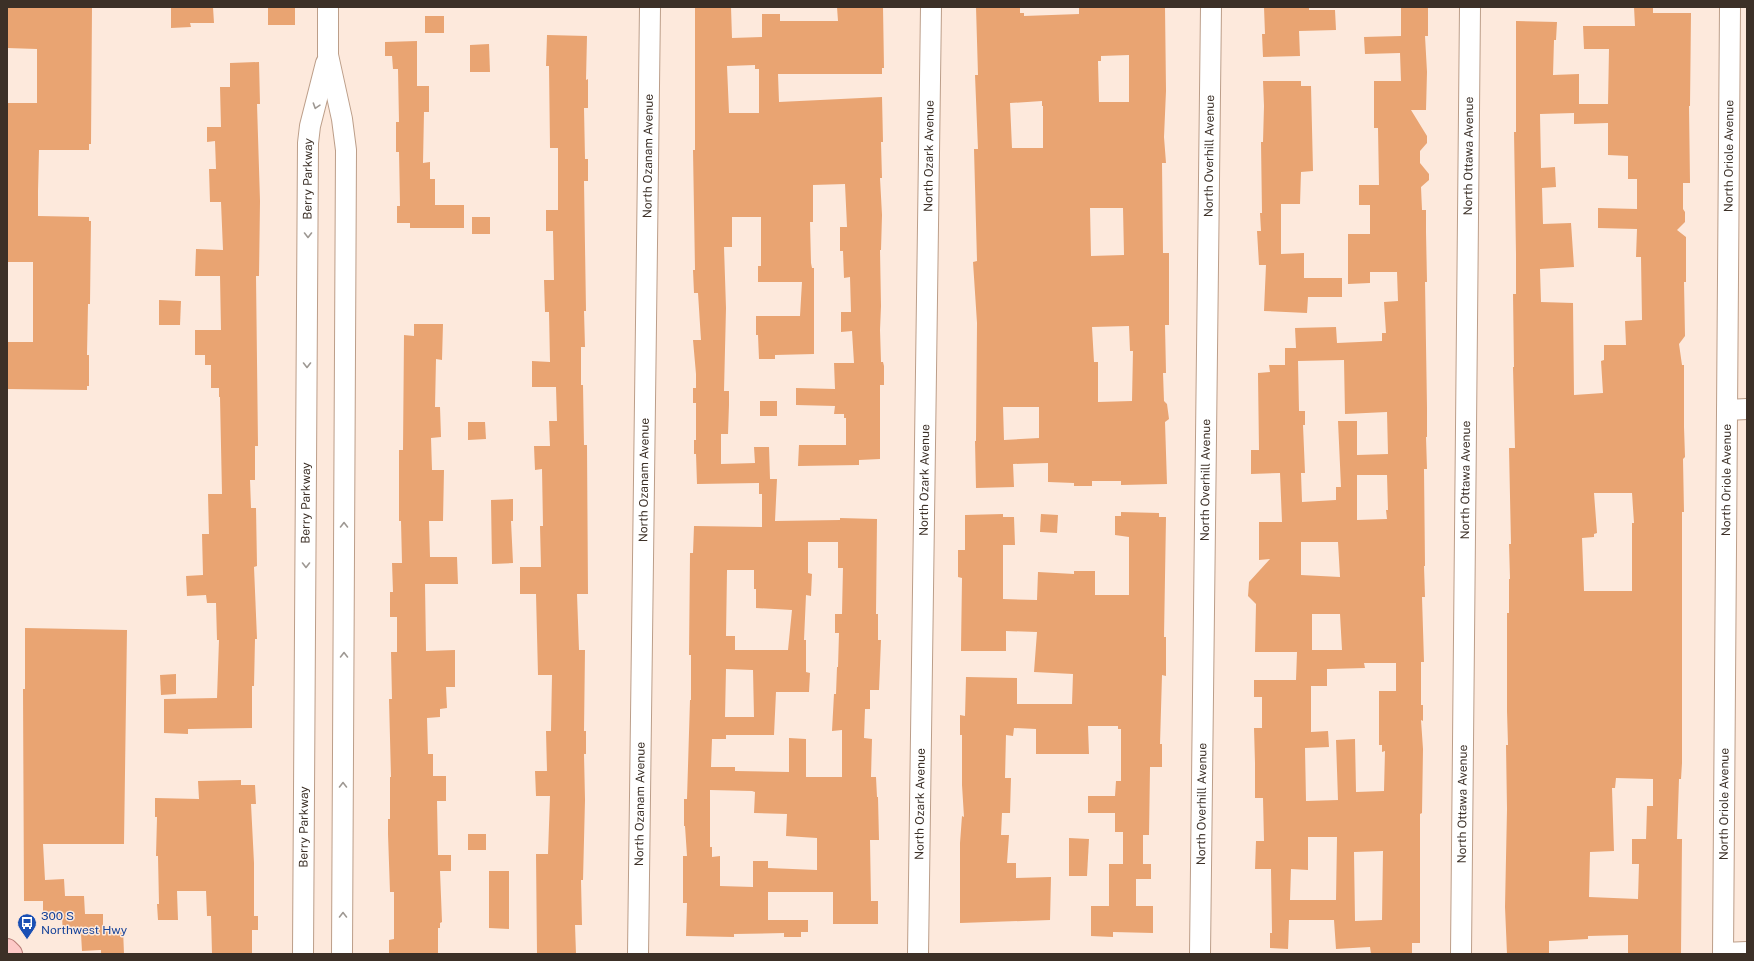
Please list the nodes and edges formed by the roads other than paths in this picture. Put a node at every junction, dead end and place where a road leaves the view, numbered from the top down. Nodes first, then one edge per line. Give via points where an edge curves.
1 (328, 7) edge
2 (650, 7) edge
3 (931, 7) edge
4 (1211, 7) edge
5 (1470, 7) edge
6 (1730, 7) edge
7 (328, 55) junction
8 (1747, 409) edge
9 (1727, 410) junction
10 (7, 950) edge
11 (1747, 952) edge
12 (11, 954) edge
13 (303, 954) edge
14 (342, 954) edge
15 (638, 954) edge
16 (918, 954) edge
17 (1200, 954) edge
18 (1461, 954) edge
19 (1723, 954) edge

1 - 7 street, Berry Parkway
2 - 15 street, North Ozanam Avenue
3 - 16 street, North Ozark Avenue
4 - 17 street, North Overhill Avenue
5 - 18 street, North Ottawa Avenue
6 - 9 street, North Oriole Avenue
7 -> 13 street, Berry Parkway via 308,143
14 -> 7 street, Berry Parkway via 346,150 342,118
8 - 9 street
9 - 19 street, North Oriole Avenue
10 - 12 main road
11 - 19 street

